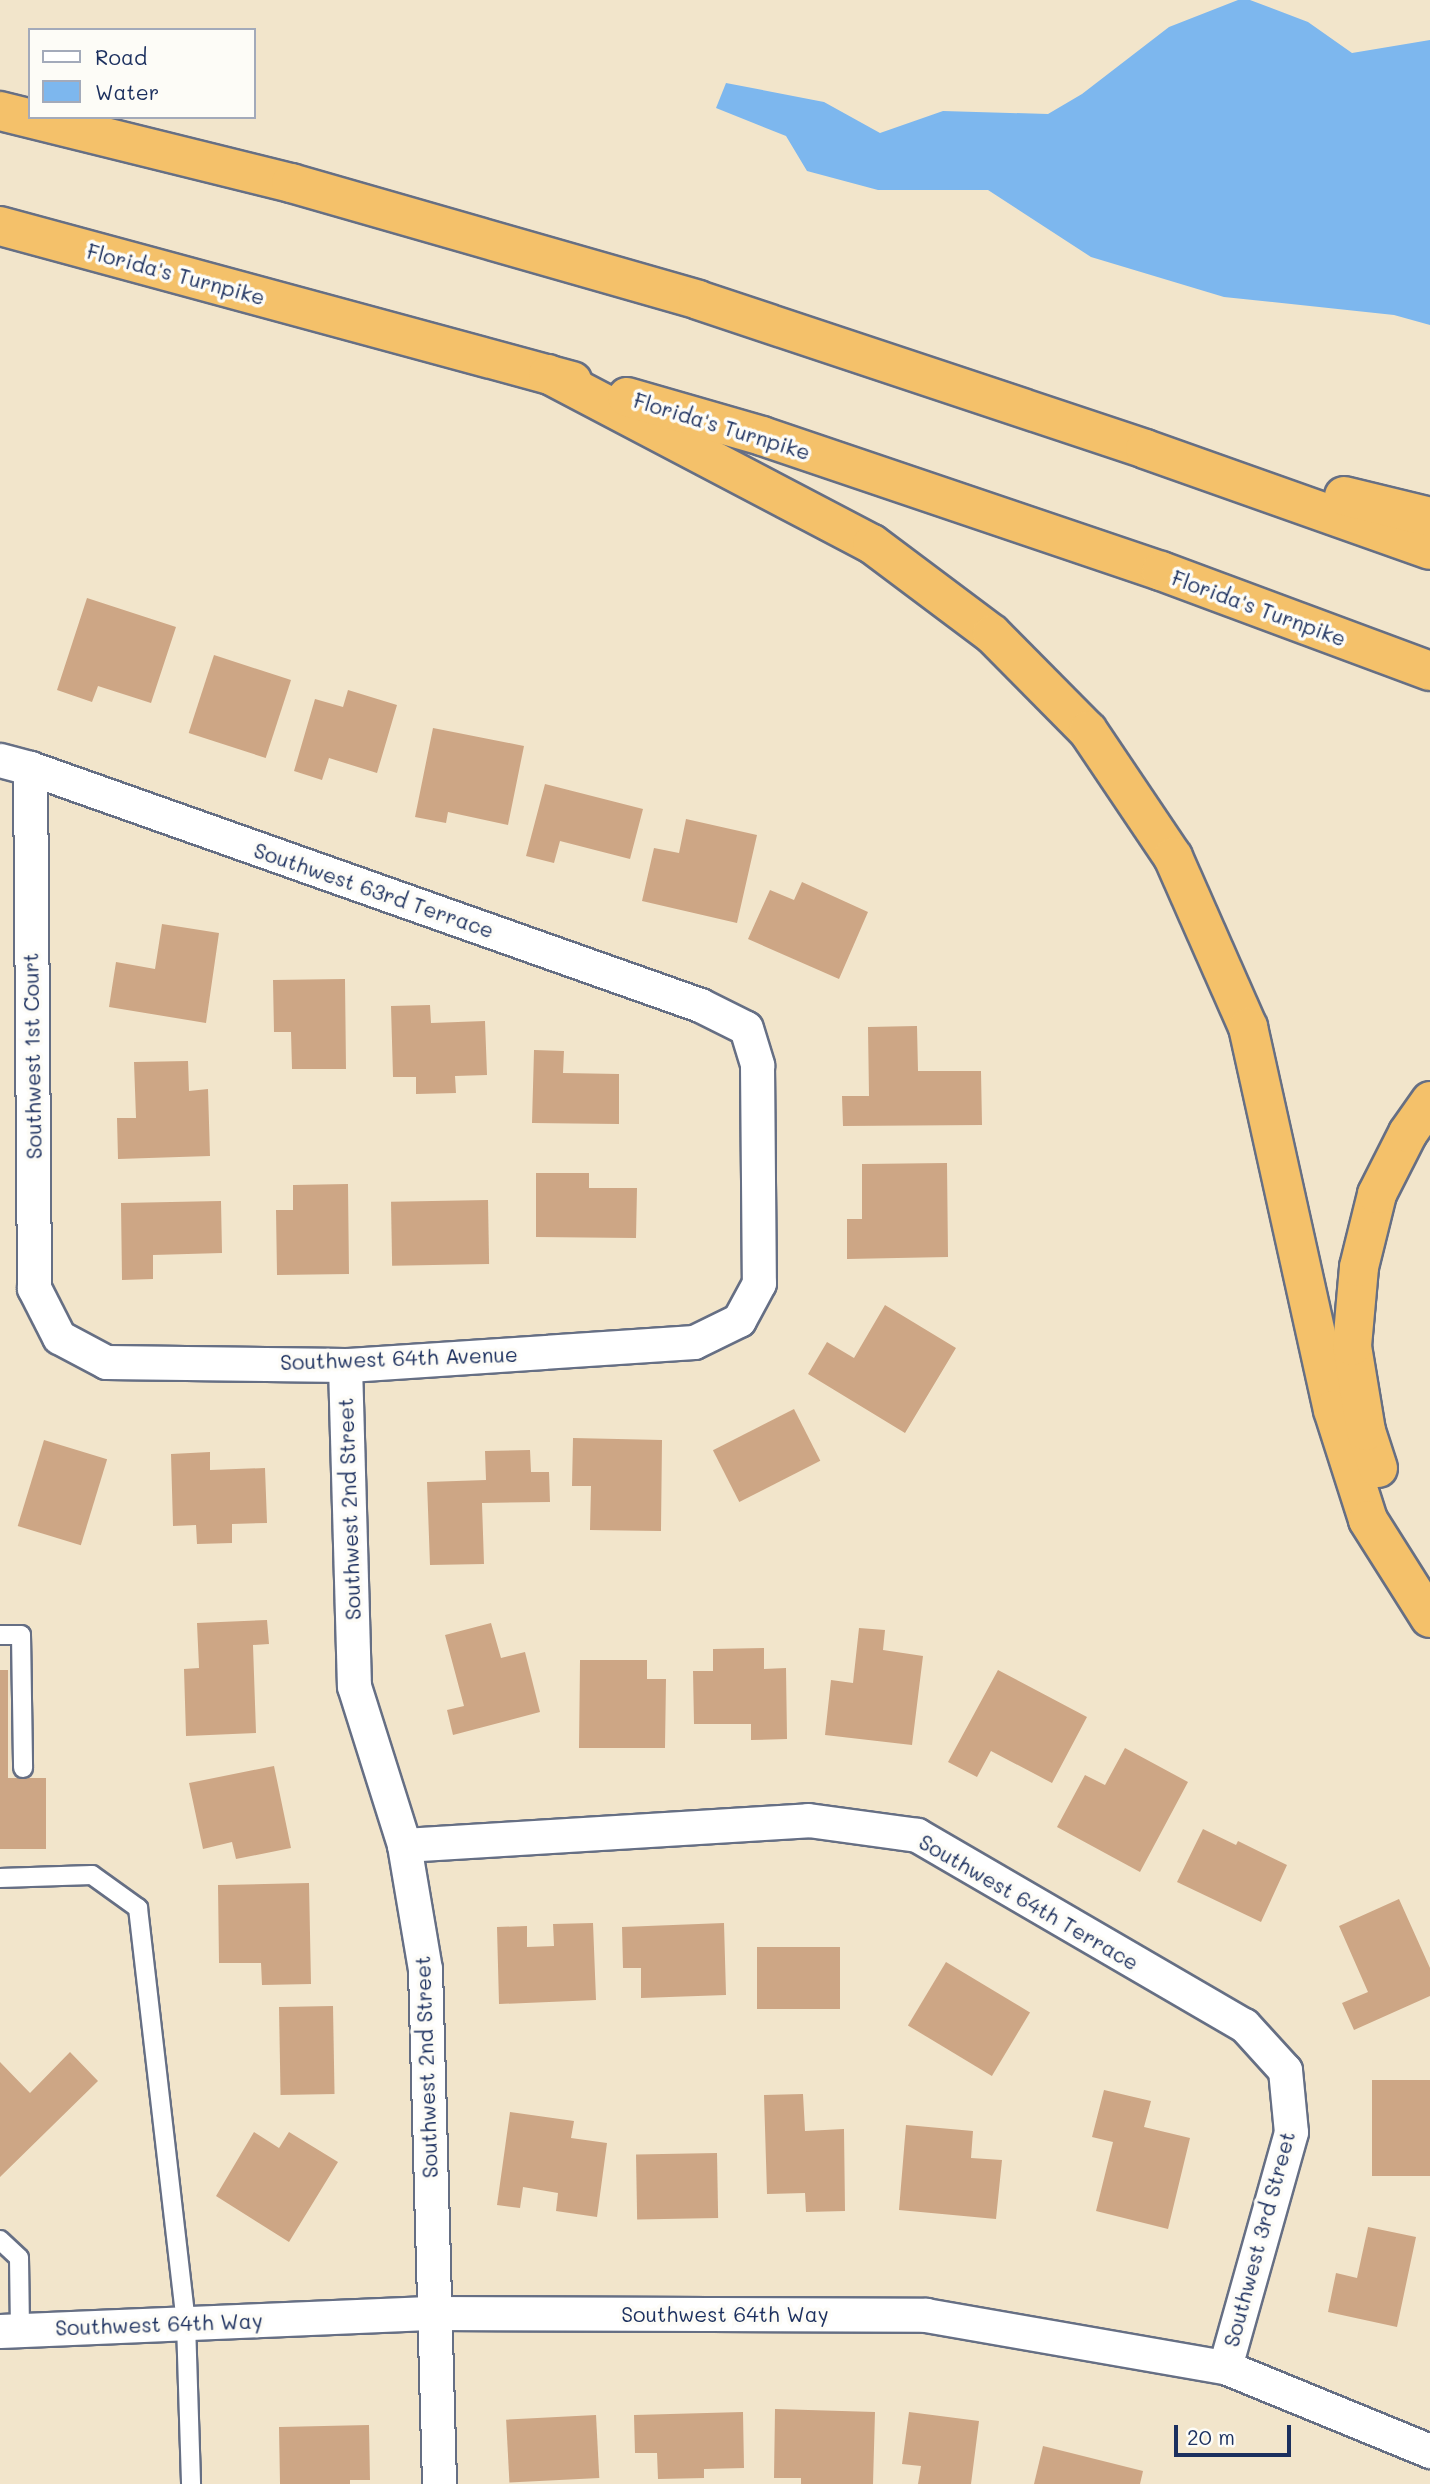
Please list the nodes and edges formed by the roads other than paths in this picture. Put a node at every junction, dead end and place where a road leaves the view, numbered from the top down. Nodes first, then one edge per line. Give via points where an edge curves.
1 (0, 111) edge
2 (28, 118) edge
3 (32, 119) edge
4 (0, 226) edge
5 (548, 374) junction
6 (1145, 449) junction
7 (1430, 517) edge
8 (1430, 550) edge
9 (1430, 671) edge
10 (15, 764) edge
11 (1430, 1101) edge
12 (739, 1320) joint
13 (59, 1337) joint
14 (345, 1365) junction
15 (1430, 1577) edge
16 (1430, 1618) edge
17 (0, 1635) edge
18 (23, 1768) dead end
19 (404, 1845) junction
20 (0, 1878) edge
21 (1286, 2070) joint
22 (0, 2240) edge
23 (435, 2313) junction
24 (186, 2323) junction
25 (10, 2331) edge
26 (1225, 2367) junction
27 (1430, 2451) edge
28 (191, 2484) edge
29 (439, 2484) edge

1 - 2 highway
3 - 6 highway via 291,183 698,300
4 - 5 highway, Florida's Turnpike
5 - 9 highway, Florida's Turnpike via 762,436 1161,571
5 - 16 highway via 872,544 992,634 1088,731 1173,857 1248,1027 1334,1410 1368,1520
6 - 7 highway
6 - 8 highway
10 - 12 street, Southwest 63rd Terrace via 700,1005 746,1028 757,1065 759,1283
10 - 13 street, Southwest 1st Court via 34,1288
11 - 15 highway via 1377,1194 1359,1267 1352,1346 1366,1431 1388,1502
12 - 14 street, Southwest 64th Avenue via 694,1342
13 - 14 street, Southwest 64th Avenue via 106,1362
14 - 19 street, Southwest 2nd Street via 354,1686
17 - 18 lane via 21,1634
19 - 21 street, Southwest 64th Terrace via 808,1820 917,1835 1244,2025
19 - 23 street, Southwest 2nd Street via 425,1969
20 - 24 lane via 92,1875 138,1908
21 - 26 street, Southwest 3rd Street via 1291,2132
22 - 25 lane via 19,2258
23 - 24 street, Southwest 64th Way
23 - 26 street, Southwest 64th Way via 926,2315
23 - 29 street, Southwest 2nd Street
24 - 25 street, Southwest 64th Way
24 - 28 lane
26 - 27 street, Southwest 64th Way

